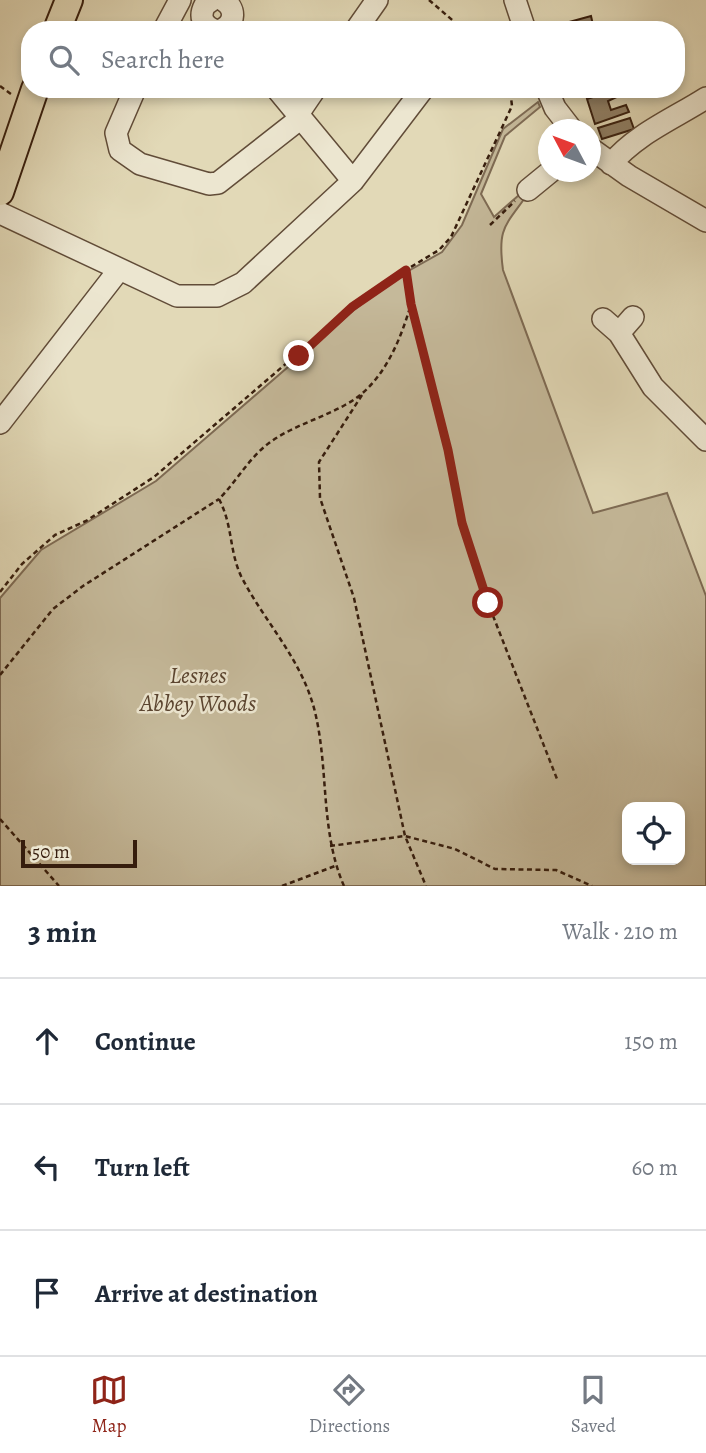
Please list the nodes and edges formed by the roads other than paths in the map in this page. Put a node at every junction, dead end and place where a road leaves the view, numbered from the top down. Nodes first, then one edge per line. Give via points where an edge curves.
1 (69, 0) edge
2 (180, 0) edge
3 (212, 0) edge
4 (223, 0) edge
5 (377, 0) edge
6 (515, 0) edge
7 (61, 21) edge
8 (169, 21) edge
9 (204, 21) edge
10 (231, 21) edge
11 (362, 21) edge
12 (522, 21) edge
13 (25, 98) edge
14 (131, 98) edge
15 (284, 98) edge
16 (310, 98) edge
17 (416, 98) edge
18 (551, 98) edge
19 (706, 98) edge
20 (299, 116) junction
21 (564, 119) edge
22 (601, 156) edge
23 (611, 164) junction
24 (353, 181) junction
25 (538, 182) edge
26 (528, 190) road end
27 (0, 192) edge
28 (0, 213) edge
29 (706, 220) edge
30 (118, 271) junction
31 (619, 323) dead end
32 (0, 423) edge
33 (706, 440) edge

1 - 7 main road
2 - 8 street
3 - 9 street via 205,5
4 - 10 street via 232,10
5 - 11 street
6 - 12 street
13 - 27 main road
14 - 20 street via 116,133 120,150 140,164 209,184 225,180
15 - 20 street
16 - 20 street
17 - 24 street
18 - 21 street
19 - 23 street via 636,139
20 - 24 street
22 - 23 street
23 - 29 street
24 - 30 street via 243,282 217,296 177,296
25 - 26 street
28 - 30 street
30 - 32 street
31 - 33 street via 653,387

